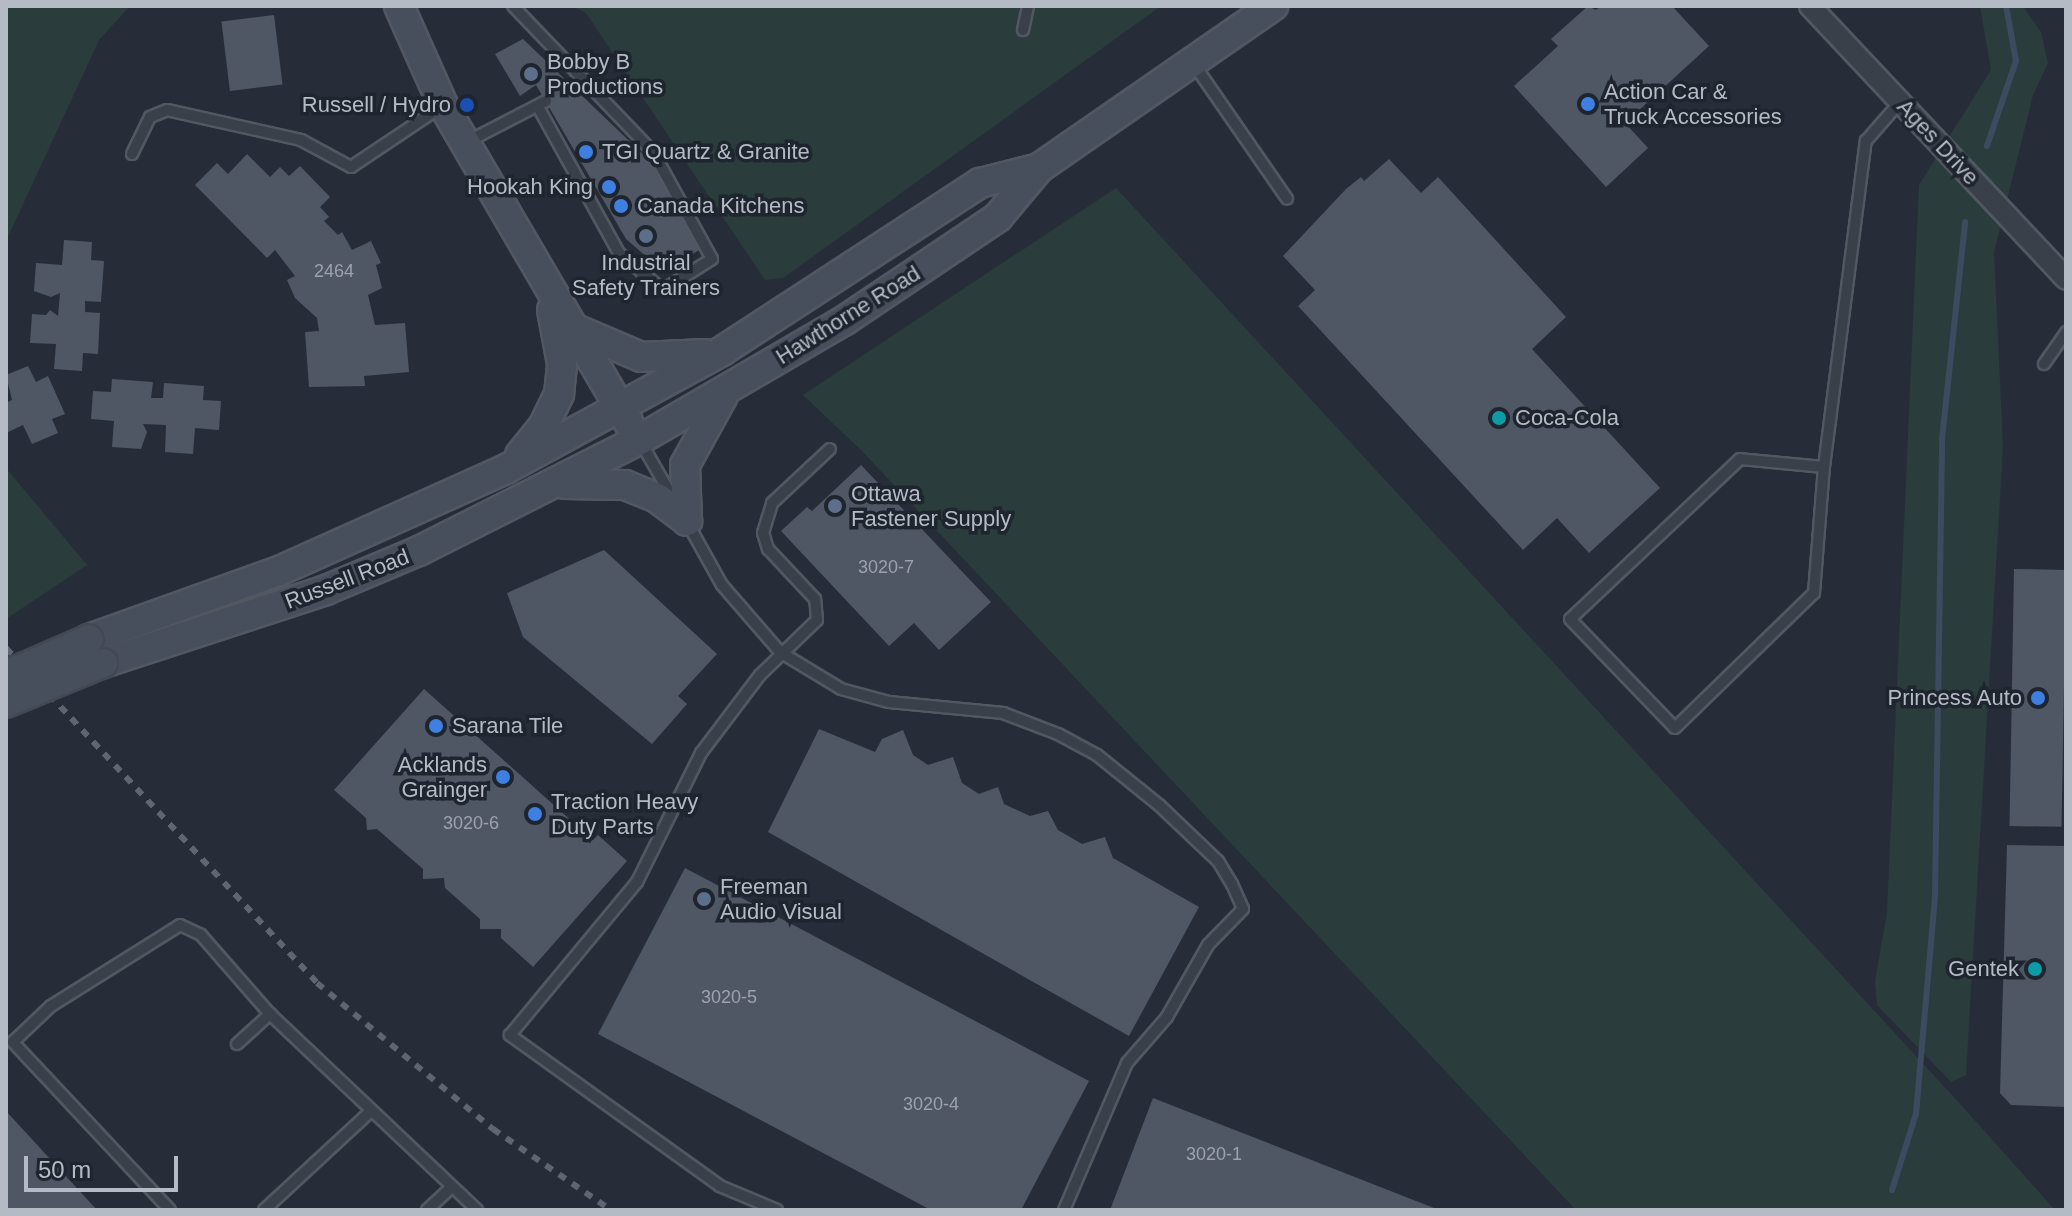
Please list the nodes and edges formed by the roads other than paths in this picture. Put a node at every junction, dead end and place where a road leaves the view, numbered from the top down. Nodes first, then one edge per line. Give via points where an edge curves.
1 (399, 6) edge
2 (513, 6) edge
3 (1028, 6) edge
4 (1273, 6) edge
5 (1810, 6) edge
6 (1023, 30) dead end
7 (1192, 61) junction
8 (1900, 102) junction
9 (443, 105) junction
10 (465, 143) junction
11 (132, 154) dead end
12 (1039, 168) junction
13 (1287, 199) dead end
14 (2066, 279) edge
15 (549, 289) junction
16 (571, 327) junction
17 (2066, 332) edge
18 (722, 351) junction
19 (2044, 364) dead end
20 (726, 391) junction
21 (619, 407) junction
22 (639, 440) junction
23 (830, 449) dead end
24 (1824, 467) junction
25 (506, 469) junction
26 (552, 485) junction
27 (687, 521) junction
28 (96, 651) junction
29 (780, 652) junction
30 (6, 675) edge
31 (6, 703) edge
32 (270, 1014) junction
33 (237, 1044) dead end
34 (371, 1111) junction
35 (452, 1187) junction
36 (170, 1210) edge
37 (264, 1210) edge
38 (427, 1210) edge
39 (477, 1210) edge
40 (777, 1210) edge
41 (1064, 1210) edge

1 - 9 main road
2 - 10 lane via 573,80 653,152 712,259 663,290 619,253 542,104
3 - 6 lane
4 - 7 main road, Hawthorne Road
5 - 8 street, Ages Drive
7 - 12 main road, Hawthorne Road
7 - 13 lane
8 - 14 street, Ages Drive
8 - 24 lane via 1866,141
9 - 10 main road
9 - 11 lane via 351,167 301,140 167,110 150,117
10 - 15 main road
12 - 18 main road, Hawthorne Road via 980,183
12 - 20 main road, Hawthorne Road via 998,217
15 - 16 main road
15 - 25 main road via 562,364 559,394 543,427
16 - 18 main road via 641,357
16 - 21 main road
17 - 19 lane
18 - 21 main road, Hawthorne Road
20 - 22 main road, Hawthorne Road
20 - 27 main road via 688,454 682,483
21 - 22 main road
21 - 25 main road, Russell Road
22 - 26 main road, Russell Road
22 - 27 lane
23 - 29 lane via 772,503 763,533 768,549 815,599 817,620
24 - 24 lane via 1814,593 1675,728 1570,619 1740,459
25 - 28 main road, Russell Road
26 - 27 main road via 625,485 657,498
26 - 28 main road, Russell Road via 326,590
27 - 29 lane via 722,585
28 - 30 main road, Russell Road, bridge
28 - 31 main road, Russell Road, bridge
29 - 40 lane via 701,753 637,882 510,1035 720,1186
29 - 41 lane via 841,689 889,702 1003,713 1058,734 1097,755 1159,805 1218,861 1232,884 1243,909 1208,945 1167,1017 1127,1063
32 - 33 lane
32 - 34 lane
32 - 36 lane via 201,935 180,925 51,1006 13,1042
34 - 35 lane
34 - 37 lane
35 - 38 lane
35 - 39 lane

